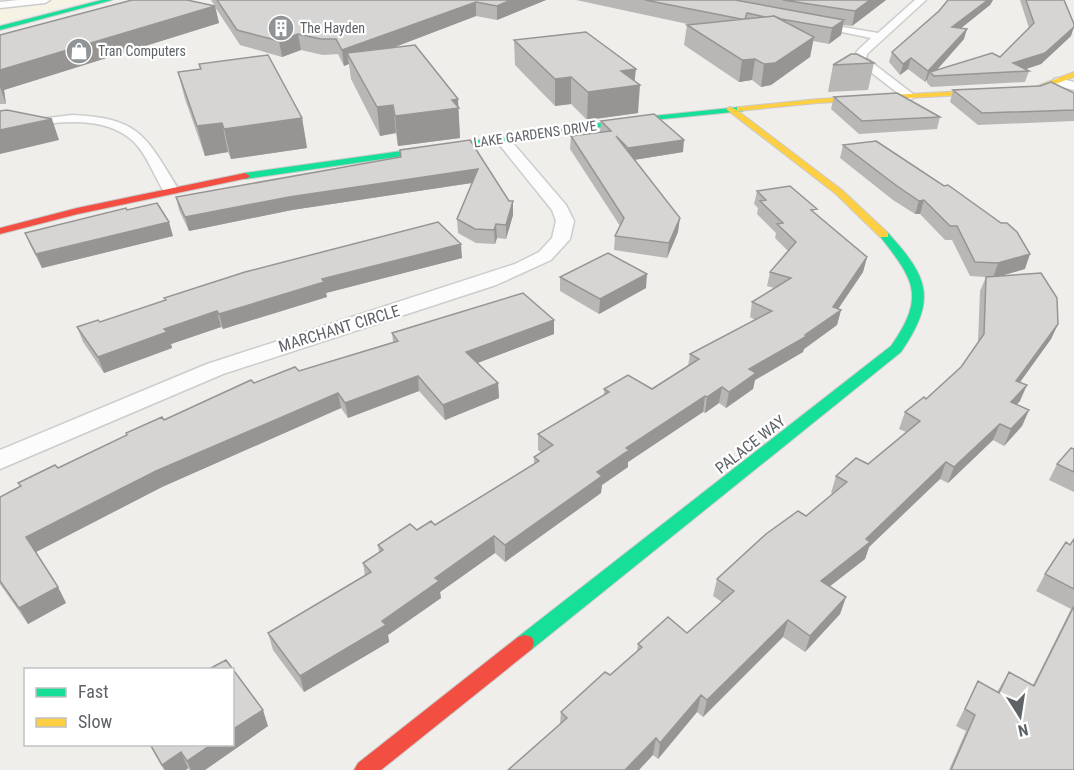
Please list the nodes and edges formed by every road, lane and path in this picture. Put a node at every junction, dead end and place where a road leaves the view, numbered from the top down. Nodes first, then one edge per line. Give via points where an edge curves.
1 (45, 0) edge
2 (921, 0) edge
3 (114, 3) edge
4 (0, 5) edge
5 (803, 23) edge
6 (0, 28) edge
7 (878, 36) junction
8 (0, 37) edge
9 (1074, 74) edge
10 (1058, 82) junction
11 (1074, 86) edge
12 (908, 97) junction
13 (730, 108) junction
14 (0, 128) edge
15 (501, 138) junction
16 (171, 190) junction
17 (0, 231) edge
18 (0, 460) edge
19 (364, 770) edge

1 - 4 street
2 - 7 street
3 - 6 street
3 - 8 street
5 - 7 street
7 - 12 street via 860,59
9 - 10 street, LAKE GARDENS DRIVE
10 - 11 street
10 - 12 street, LAKE GARDENS DRIVE via 1011,92
12 - 13 street, LAKE GARDENS DRIVE
13 - 15 street, LAKE GARDENS DRIVE
13 - 19 street, PALACE WAY via 877,225 909,263 920,293 917,322 896,349
14 - 16 street via 66,119 101,121 124,128 138,138
15 - 16 street, LAKE GARDENS DRIVE
15 - 18 street, MARCHANT CIRCLE via 560,209 564,221 561,239 545,256 489,281 215,369
16 - 17 street, LAKE GARDENS DRIVE

